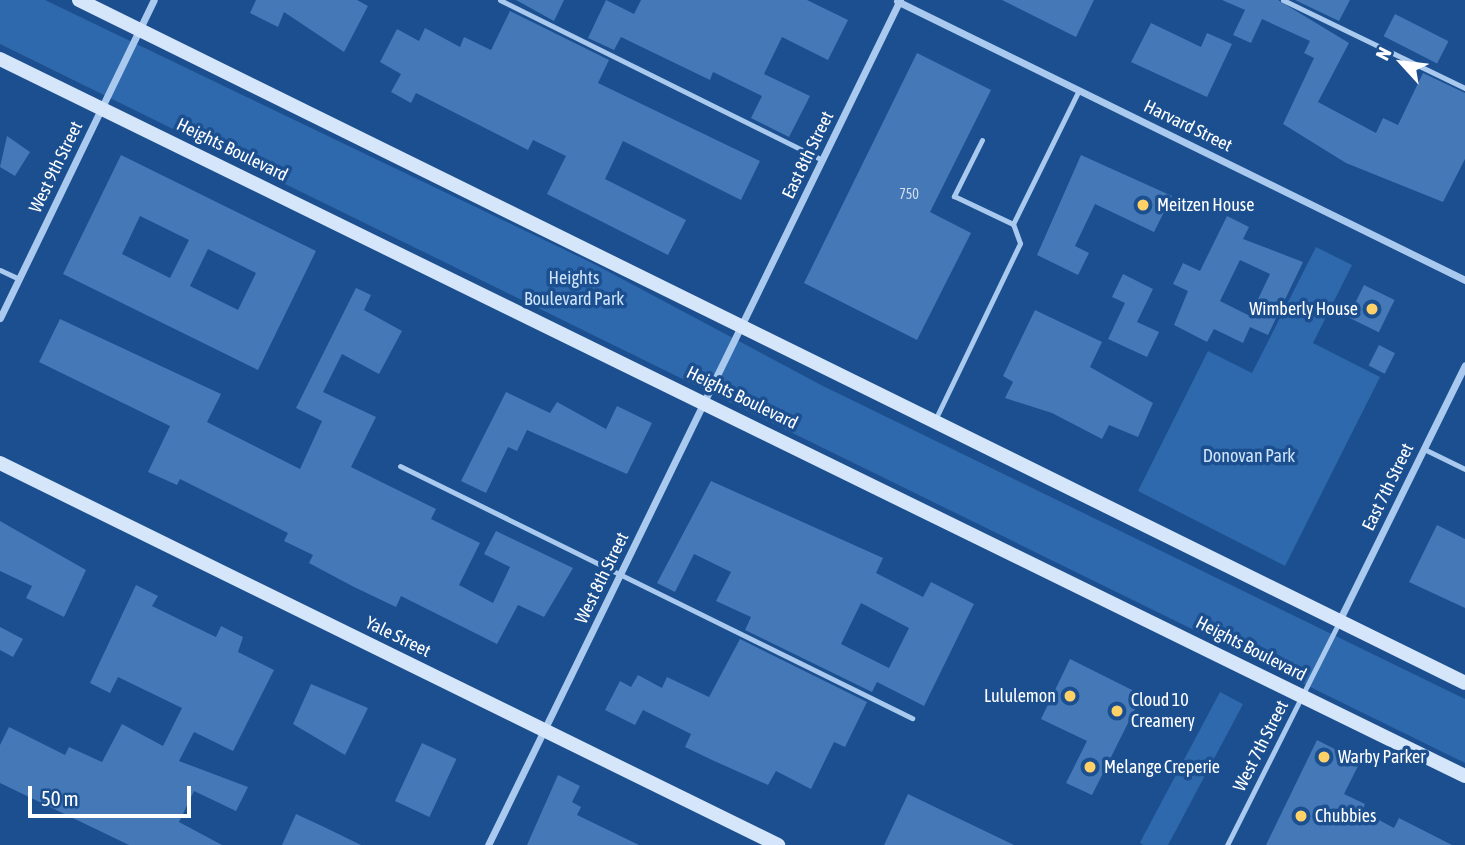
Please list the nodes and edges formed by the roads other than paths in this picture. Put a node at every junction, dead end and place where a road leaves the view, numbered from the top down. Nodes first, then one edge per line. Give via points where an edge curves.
1 (79, 0) edge
2 (154, 0) edge
3 (500, 0) edge
4 (1283, 0) edge
5 (899, 1) edge
6 (140, 30) junction
7 (0, 59) edge
8 (1465, 88) edge
9 (1079, 90) junction
10 (102, 108) junction
11 (982, 140) dead end
12 (823, 160) junction
13 (1013, 224) junction
14 (0, 270) edge
15 (19, 279) junction
16 (1465, 280) edge
17 (0, 318) edge
18 (743, 324) junction
19 (1465, 365) edge
20 (705, 402) junction
21 (935, 420) junction
22 (1424, 449) junction
23 (0, 464) edge
24 (400, 466) dead end
25 (1465, 469) edge
26 (621, 575) junction
27 (1339, 622) junction
28 (1465, 684) edge
29 (1301, 696) junction
30 (912, 718) dead end
31 (544, 731) junction
32 (1465, 776) edge
33 (488, 845) edge
34 (778, 845) edge
35 (1227, 845) edge

1 - 6 main road
2 - 6 street, West 9th Street
3 - 12 lane
4 - 8 lane
5 - 9 street, Harvard Street
5 - 12 street, East 8th Street
6 - 10 street, West 9th Street
6 - 18 main road
7 - 10 main road, Heights Boulevard
9 - 13 lane
9 - 16 street, Harvard Street
10 - 15 street, West 9th Street
10 - 20 main road, Heights Boulevard
11 - 13 lane via 954,196
12 - 18 street, East 8th Street
13 - 21 lane via 1020,243
14 - 15 lane
15 - 17 street, West 9th Street
18 - 20 street, West 8th Street
18 - 21 main road
19 - 22 street, East 7th Street
20 - 26 street, West 8th Street
20 - 29 main road, Heights Boulevard
21 - 27 main road
22 - 25 lane
22 - 27 street, East 7th Street
23 - 31 main road, Yale Street
24 - 26 lane
26 - 30 lane
26 - 31 street, West 8th Street
27 - 28 main road
27 - 29 lane, West 7th Street
29 - 32 main road, Heights Boulevard
29 - 35 lane, West 7th Street
31 - 33 street, West 8th Street
31 - 34 main road, Yale Street

